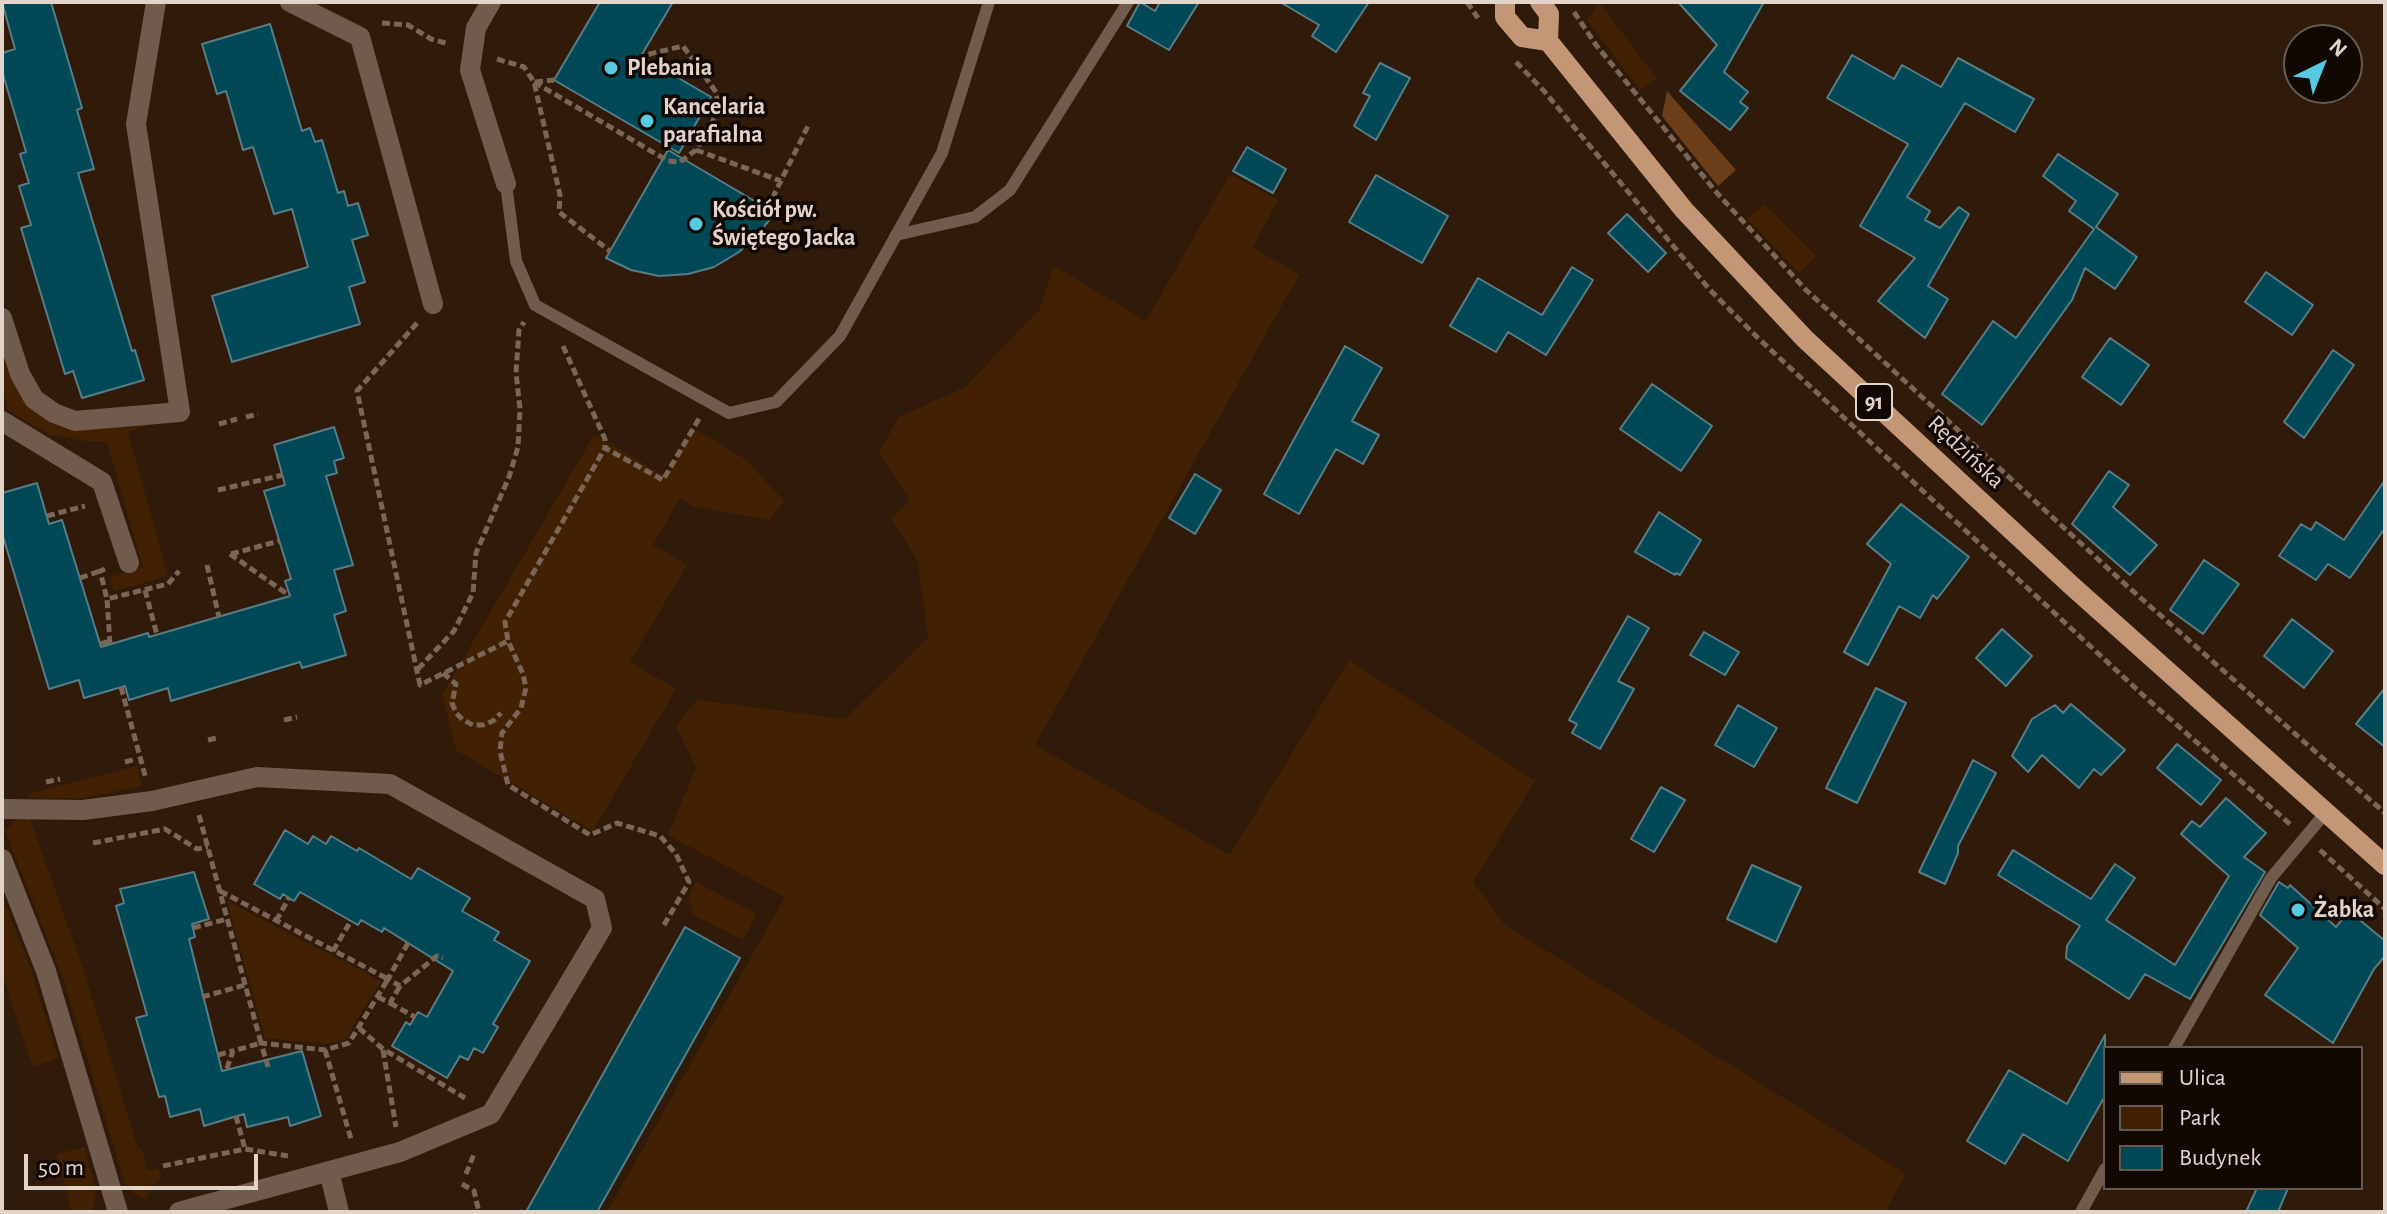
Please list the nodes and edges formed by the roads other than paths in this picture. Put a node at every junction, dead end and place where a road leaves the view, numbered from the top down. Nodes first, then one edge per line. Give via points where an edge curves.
1 (156, 2) edge
2 (290, 2) edge
3 (491, 2) edge
4 (989, 2) edge
5 (1128, 2) edge
6 (1505, 2) edge
7 (1540, 2) edge
8 (1548, 41) junction
9 (506, 184) joint
10 (896, 235) junction
11 (433, 304) road end
12 (2, 318) edge
13 (2, 421) edge
14 (129, 563) dead end
15 (2, 809) edge
16 (2327, 811) junction
17 (2, 861) edge
18 (2385, 865) edge
19 (2175, 1046) edge
20 (329, 1171) junction
21 (2103, 1173) edge
22 (118, 1212) edge
23 (179, 1212) edge
24 (339, 1212) edge
25 (2081, 1212) edge

1 - 12 street via 136,124 180,412 75,421 54,413 34,399 20,374
2 - 11 street via 360,37
3 - 9 street via 476,28 470,70
4 - 10 lane via 942,153
5 - 10 lane via 1010,190 975,217
6 - 8 main road, 91 via 1505,17 1522,37
7 - 8 main road, 91 via 1549,14
8 - 16 main road, Rędzińska / 91 via 1684,210 1805,339 2072,586
9 - 10 lane via 516,261 535,305 729,413 776,402 840,336
13 - 14 street via 102,482
15 - 20 street via 83,810 152,801 257,777 390,784 595,899 602,928 491,1114 400,1152
16 - 18 main road, Rędzińska / 91
16 - 19 lane via 2271,878
17 - 22 street via 46,971
20 - 23 street
20 - 24 street
21 - 25 lane

